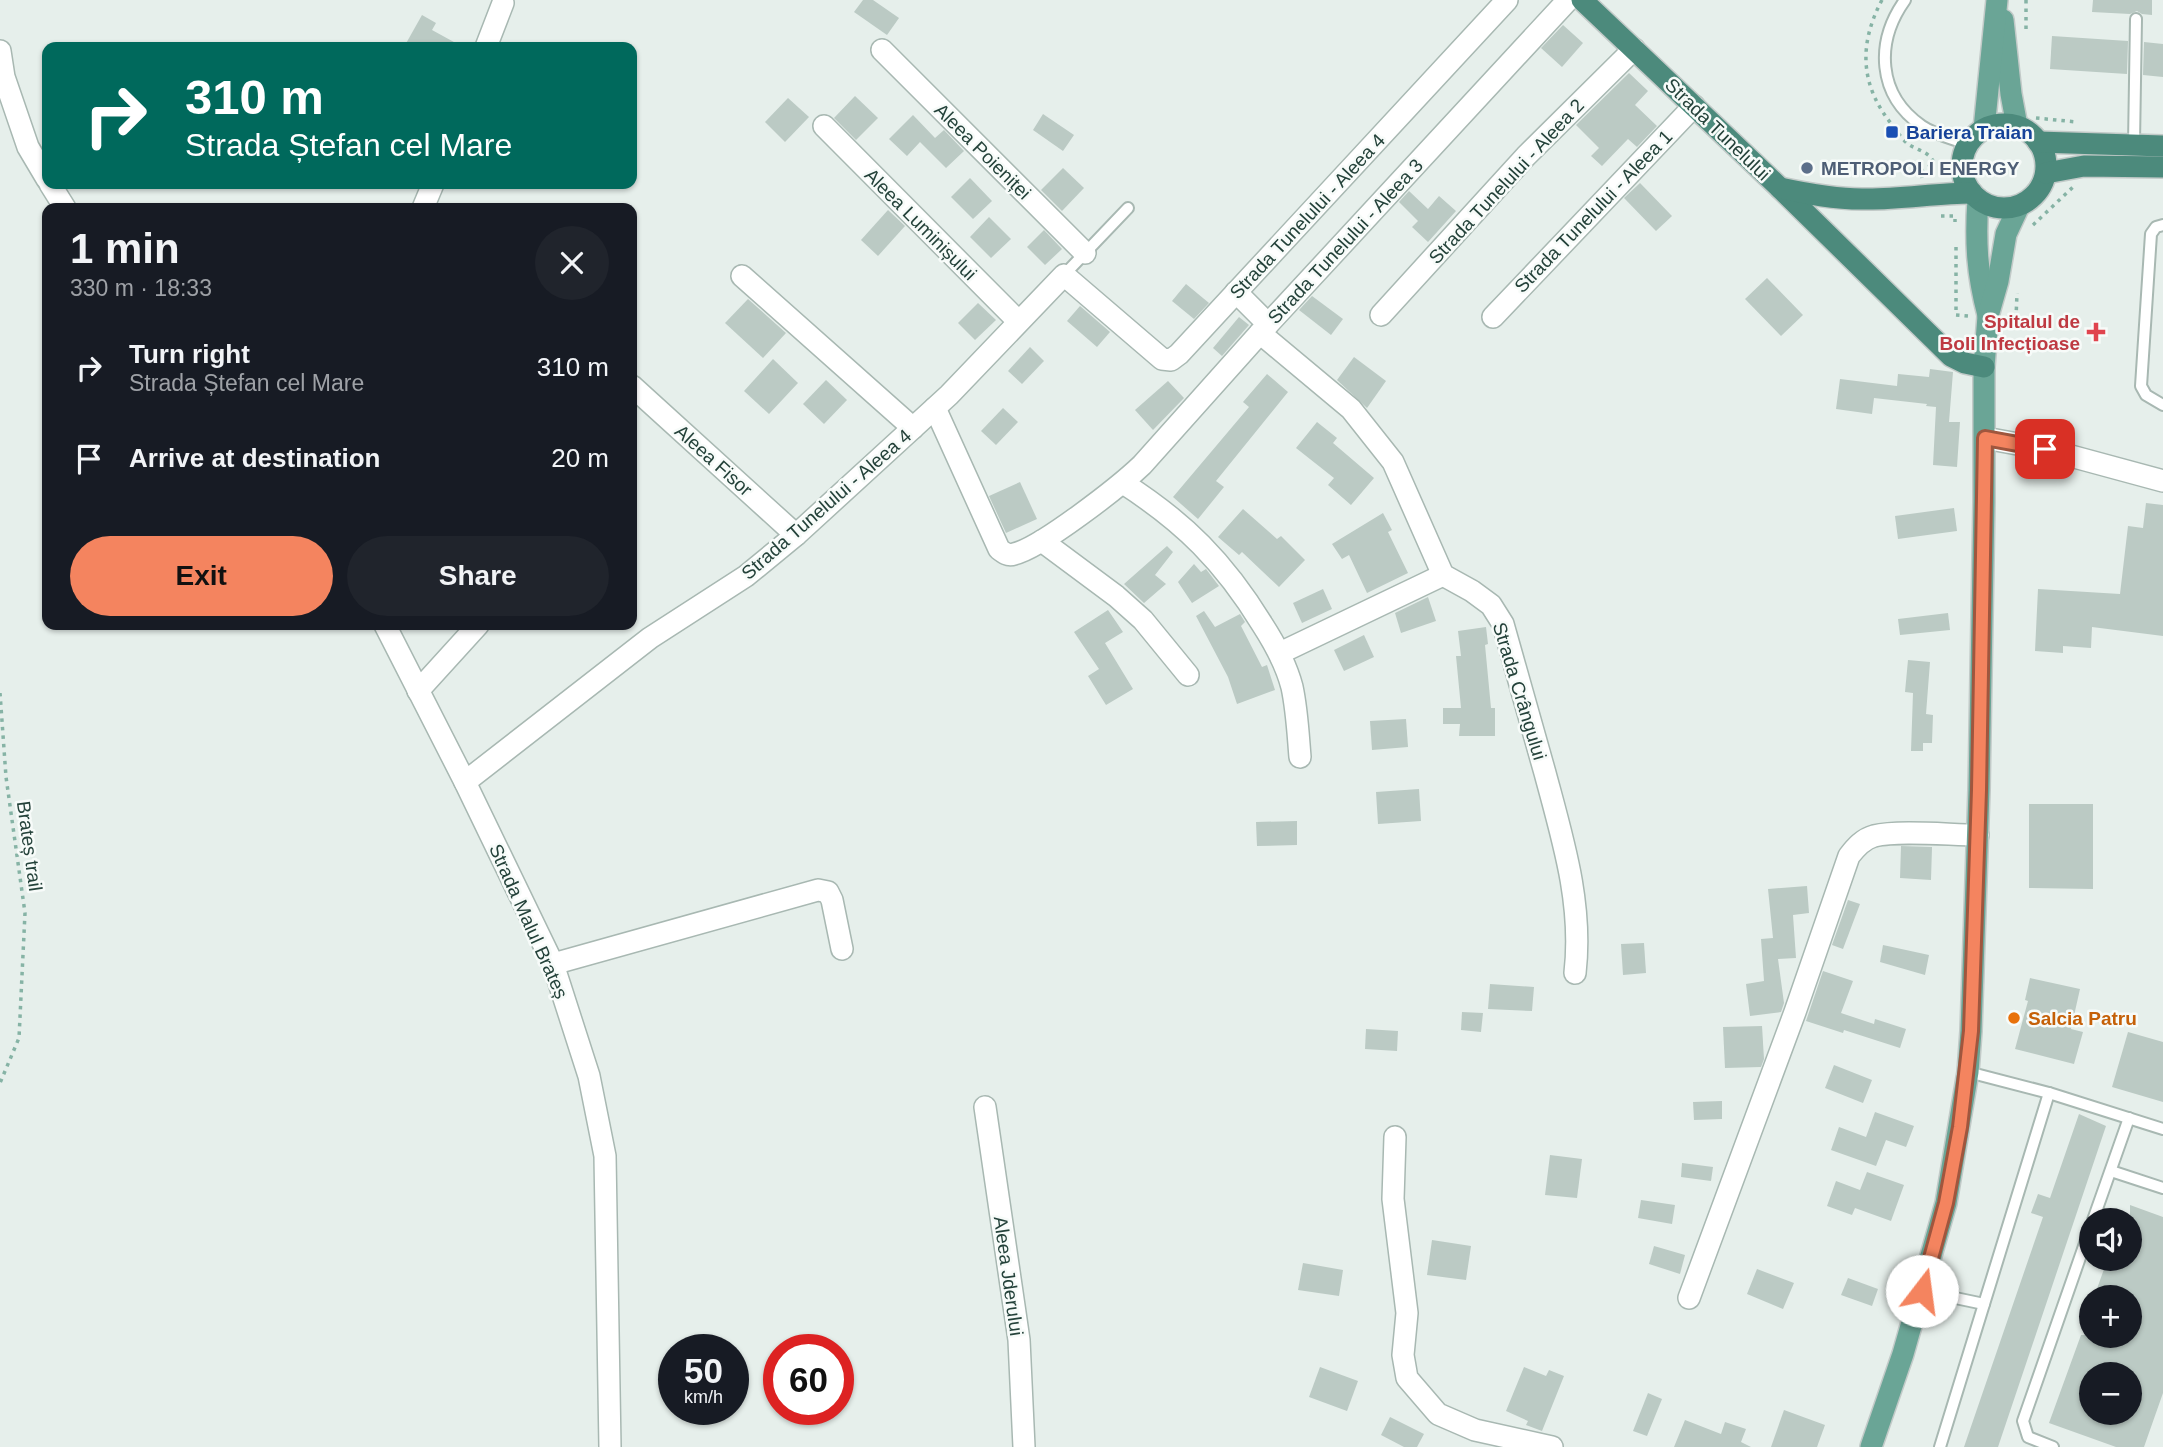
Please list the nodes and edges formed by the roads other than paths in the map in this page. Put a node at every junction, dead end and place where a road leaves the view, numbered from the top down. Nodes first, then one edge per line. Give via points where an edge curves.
1 (1507, 0) edge
2 (1568, 0) edge
3 (1582, 0) edge
4 (1905, 0) edge
5 (1999, 0) edge
6 (503, 3) dead end
7 (2136, 19) dead end
8 (488, 42) edge
9 (1634, 49) junction
10 (882, 50) dead end
11 (0, 51) edge
12 (1694, 106) junction
13 (824, 126) dead end
14 (2017, 126) junction
15 (1984, 129) junction
16 (2038, 142) junction
17 (2134, 143) junction
18 (2163, 146) edge
19 (1965, 153) junction
20 (2163, 167) edge
21 (42, 171) edge
22 (2046, 173) junction
23 (1780, 188) junction
24 (1923, 194) junction
25 (1975, 196) junction
26 (2019, 206) junction
27 (1128, 208) dead end
28 (2163, 225) edge
29 (1085, 253) junction
30 (1064, 275) junction
31 (742, 276) dead end
32 (1236, 292) junction
33 (1381, 315) dead end
34 (1988, 316) junction
35 (1493, 317) dead end
36 (1018, 321) junction
37 (1264, 328) junction
38 (1984, 367) junction
39 (637, 391) edge
40 (2163, 405) edge
41 (935, 408) junction
42 (913, 428) junction
43 (1985, 438) junction
44 (2163, 481) edge
45 (1123, 483) junction
46 (796, 535) junction
47 (1042, 541) junction
48 (1443, 575) junction
49 (388, 630) edge
50 (473, 630) edge
51 (1280, 653) junction
52 (1188, 675) dead end
53 (418, 691) junction
54 (1300, 757) dead end
55 (465, 782) junction
56 (1978, 835) junction
57 (842, 949) dead end
58 (553, 964) junction
59 (1575, 973) dead end
60 (1968, 1072) junction
61 (2049, 1093) junction
62 (985, 1107) dead end
63 (2129, 1118) junction
64 (2163, 1129) edge
65 (1395, 1137) dead end
66 (2110, 1171) junction
67 (2163, 1188) edge
68 (2097, 1208) edge
69 (2079, 1260) edge
70 (1922, 1291) junction
71 (1689, 1298) dead end
72 (1984, 1304) junction
73 (610, 1447) edge
74 (1024, 1447) edge
75 (1552, 1447) edge
76 (1871, 1447) edge
77 (1940, 1447) edge
78 (2053, 1447) edge

1 - 32 street, Strada Tunelului - Aleea 4
2 - 37 street, Strada Tunelului - Aleea 3
3 - 9 highway, Strada Tunelului
4 - 19 lane via 1887,36 1886,78 1907,113
5 - 14 main road
5 - 15 main road
6 - 8 street
7 - 17 lane
9 - 12 highway, Strada Tunelului
9 - 33 street, Strada Tunelului - Aleea 2 via 1525,156
10 - 29 street, Aleea Poieniței
11 - 21 street via 28,147
12 - 23 highway, Strada Tunelului
12 - 35 street, Strada Tunelului - Aleea 1
13 - 36 street, Aleea Luminișului
14 - 15 highway
14 - 16 highway
15 - 19 highway
16 - 17 highway
16 - 22 highway
17 - 18 highway
19 - 24 highway via 1947,178
19 - 25 highway via 1964,179
20 - 22 highway via 2084,166
22 - 26 highway via 2037,193
23 - 24 highway, Strada Tunelului via 1837,198
23 - 38 highway via 1951,356
24 - 25 highway, Strada Tunelului
25 - 26 highway via 1991,206
25 - 34 main road via 1979,281
26 - 34 main road via 2006,234
27 - 29 lane, Strada Tunelului - Aleea 4
28 - 40 lane via 2151,234 2141,386 2146,395
29 - 30 lane, Strada Tunelului - Aleea 4
30 - 32 street, Strada Tunelului - Aleea 4 via 1162,359 1179,354
30 - 36 street, Strada Tunelului - Aleea 4
31 - 42 street
32 - 37 street
34 - 38 main road
36 - 41 street, Strada Tunelului - Aleea 4
37 - 45 street, Strada Tunelului - Aleea 3
37 - 48 street via 1351,409 1394,462
38 - 43 main road
39 - 46 street, Aleea Fisor
41 - 42 street, Strada Tunelului - Aleea 4
41 - 47 street, Strada Tunelului - Aleea 3 via 999,549 1015,554
42 - 46 street, Strada Tunelului - Aleea 4
43 - 44 street
43 - 56 main road
45 - 47 street, Strada Tunelului - Aleea 3
45 - 51 street via 1184,526 1217,561 1237,584
46 - 55 street, Strada Tunelului - Aleea 4 via 746,576 650,638
47 - 52 street via 1143,620
48 - 51 street
48 - 59 street, Strada Crângului via 1491,605 1503,624 1569,860 1577,937
49 - 53 street, Strada Malul Brateș
50 - 53 street
51 - 54 street via 1297,712
53 - 55 street, Strada Malul Brateș
55 - 58 street, Strada Malul Brateș
56 - 60 main road
56 - 71 street via 1872,836 1849,856
57 - 58 street via 832,900 828,892 818,890
58 - 73 street, Strada Malul Brateș via 589,1076 606,1156
60 - 61 lane
60 - 70 main road via 1946,1203
61 - 63 lane
61 - 72 lane
62 - 74 street, Aleea Jderului via 1019,1340
63 - 64 lane
63 - 66 lane
65 - 75 street via 1393,1199 1408,1313 1403,1355 1408,1378 1438,1414 1475,1430
66 - 67 lane
66 - 68 lane
69 - 78 lane via 2023,1421 2028,1437
70 - 72 lane
70 - 76 main road
72 - 77 lane

